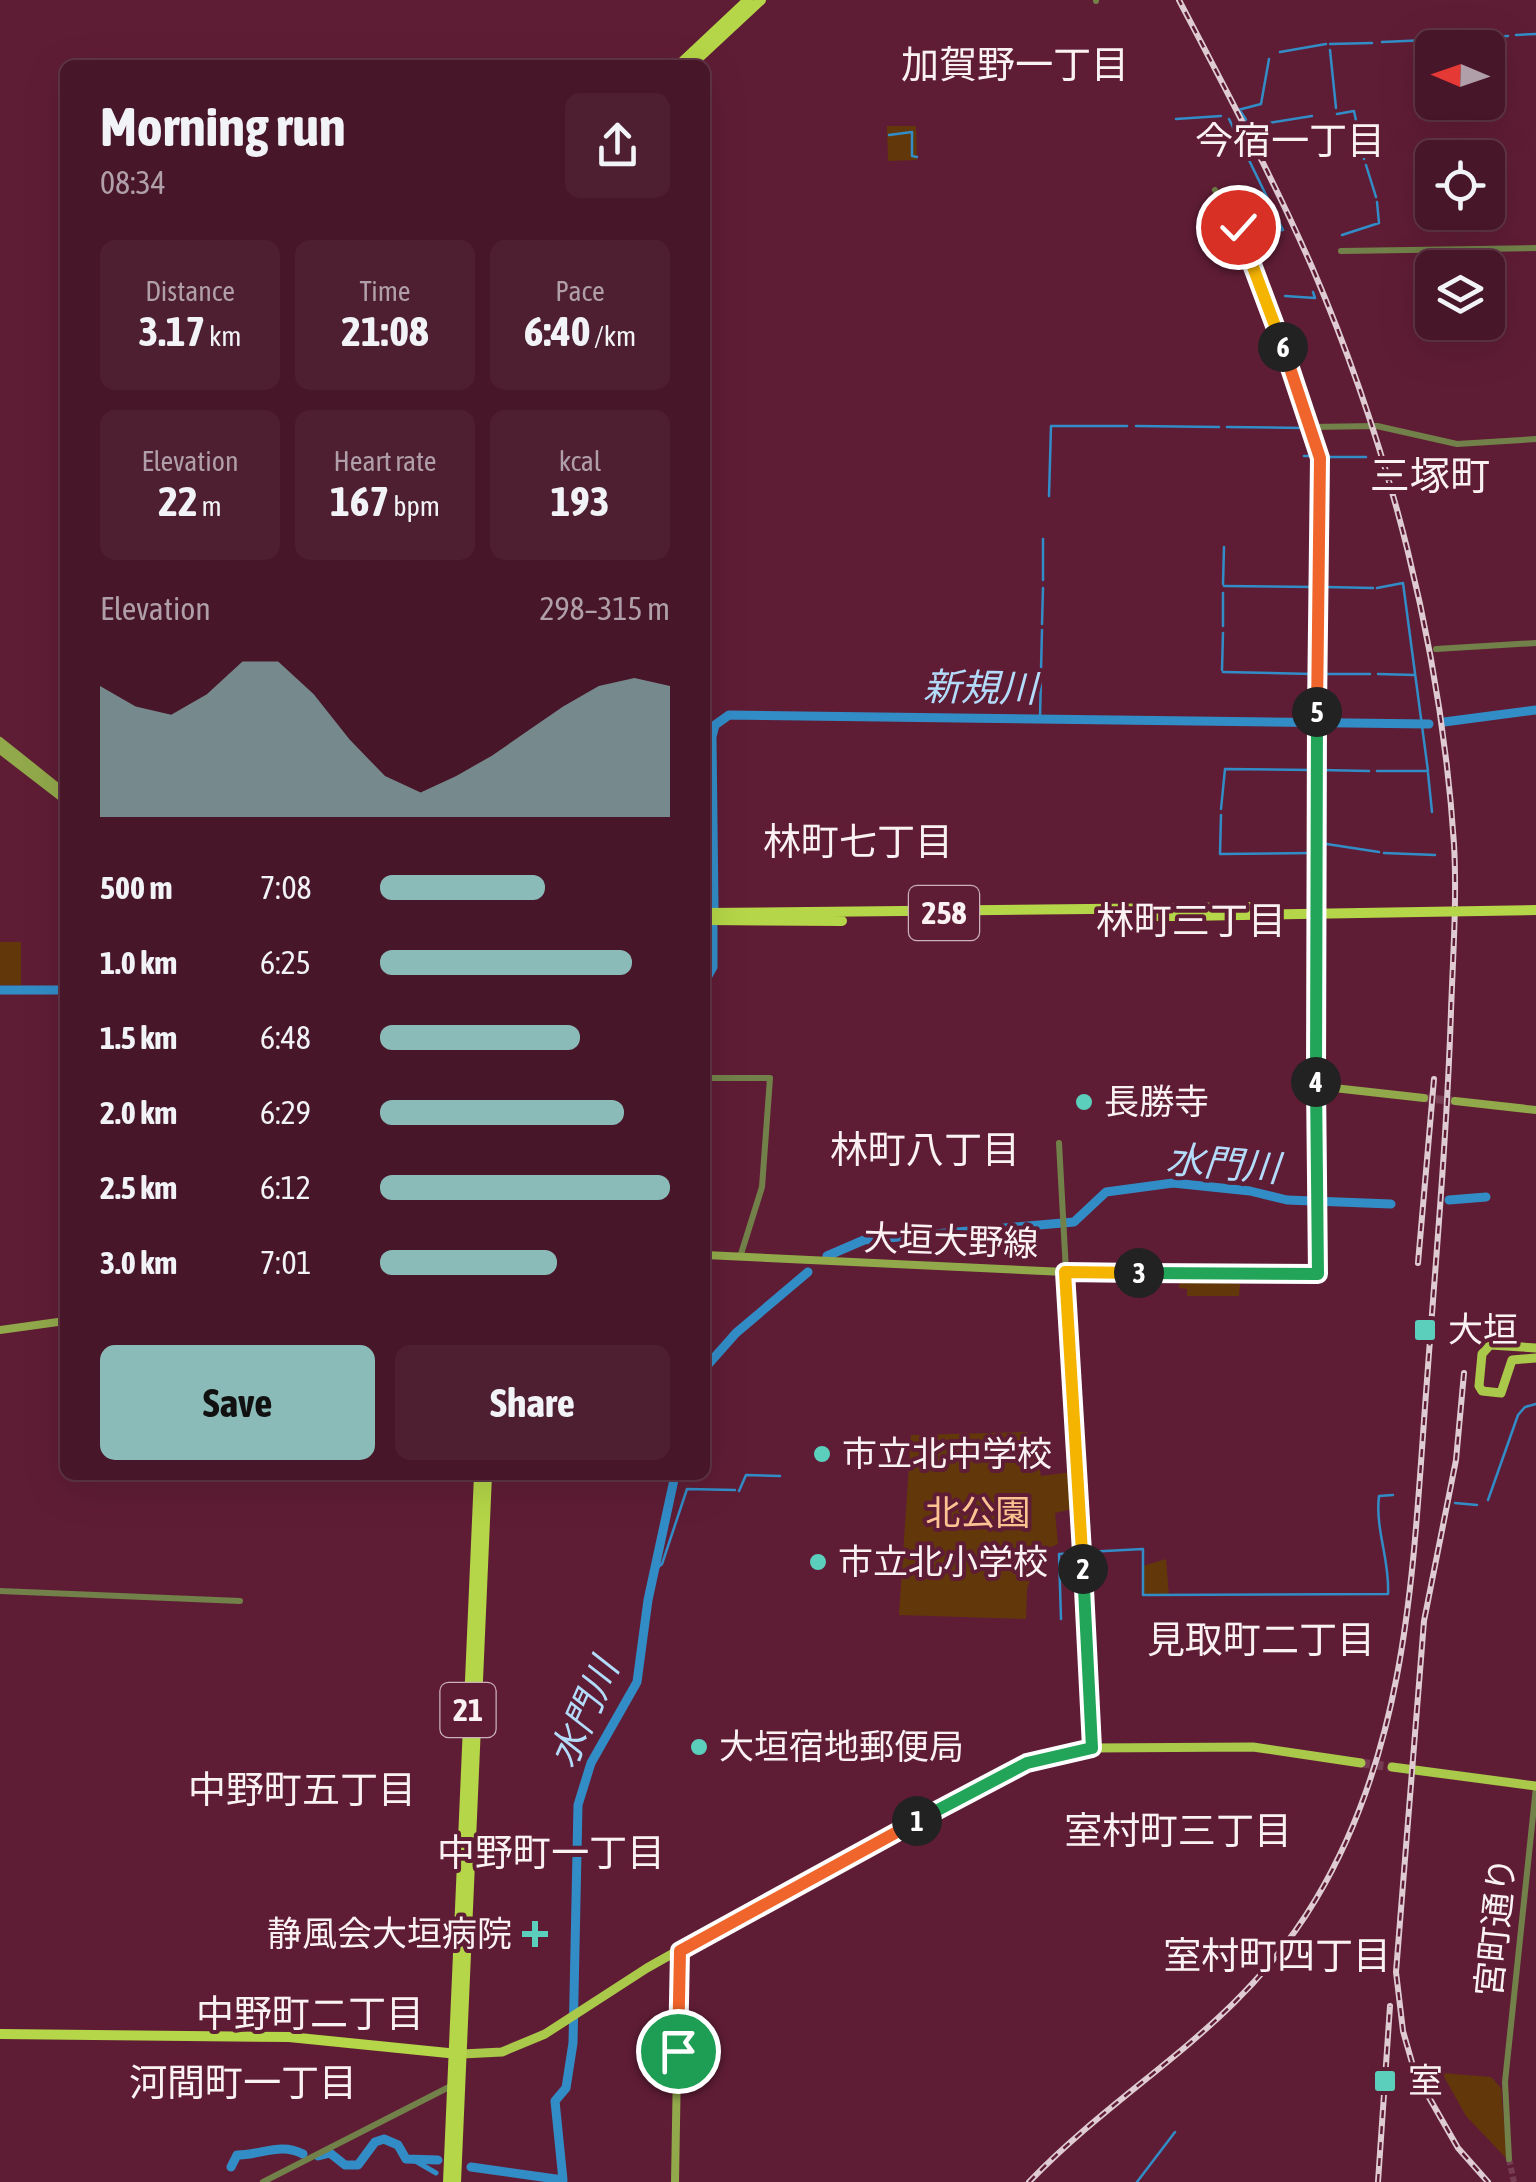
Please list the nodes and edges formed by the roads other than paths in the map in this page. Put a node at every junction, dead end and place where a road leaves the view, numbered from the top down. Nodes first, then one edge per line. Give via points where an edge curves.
1 (748, 0) edge
2 (761, 0) edge
3 (684, 60) edge
4 (696, 60) edge
5 (1216, 190) dead end
6 (1536, 248) edge
7 (1341, 251) dead end
8 (1310, 427) junction
9 (1536, 438) edge
10 (1536, 643) edge
11 (1436, 649) dead end
12 (0, 741) edge
13 (0, 750) edge
14 (60, 793) edge
15 (60, 793) edge
16 (1536, 907) edge
17 (710, 917) edge
18 (710, 1078) edge
19 (1316, 1086) junction
20 (1424, 1098) tunnel mouth
21 (1455, 1101) tunnel mouth
22 (1536, 1110) edge
23 (1059, 1143) dead end
24 (740, 1254) junction
25 (710, 1255) edge
26 (1065, 1272) junction
27 (60, 1322) edge
28 (0, 1330) edge
29 (1536, 1348) edge
30 (1536, 1358) edge
31 (478, 1480) edge
32 (487, 1480) edge
33 (0, 1591) edge
34 (240, 1600) dead end
35 (1092, 1748) junction
36 (1360, 1763) tunnel mouth
37 (1392, 1767) tunnel mouth
38 (1536, 1786) edge
39 (462, 1947) junction
40 (680, 1951) junction
41 (0, 2034) edge
42 (458, 2054) junction
43 (451, 2086) junction
44 (1510, 2159) tunnel mouth
45 (263, 2182) edge
46 (448, 2182) edge
47 (456, 2182) edge
48 (675, 2182) edge

1 - 3 highway
2 - 4 highway
5 - 8 street via 1244,240
6 - 7 street
8 - 9 street via 1377,426 1456,444
8 - 19 street via 1320,468
10 - 11 street
12 - 14 main road
13 - 15 main road
16 - 17 highway, 258, bridge
18 - 24 street via 770,1078 762,1188
19 - 20 main road
19 - 26 main road, 大垣大野線 via 1318,1274
21 - 22 main road
23 - 26 street
24 - 25 main road, 大垣大野線
24 - 26 main road, 大垣大野線 via 820,1264
26 - 35 street
27 - 28 main road
29 - 30 main road via 1496,1343 1485,1349 1480,1389 1504,1392 1509,1364
31 - 39 highway, 21
32 - 39 highway, 21
33 - 34 street
35 - 36 main road via 1272,1748
35 - 40 main road via 1027,1763
37 - 38 main road
38 - 44 street, 宮町通り via 1506,2072
39 - 42 highway, 21
40 - 42 main road via 514,2048
40 - 48 main road
41 - 42 highway via 289,2037
42 - 43 highway, 21
42 - 47 highway, 21
43 - 45 street
43 - 46 highway, 21

